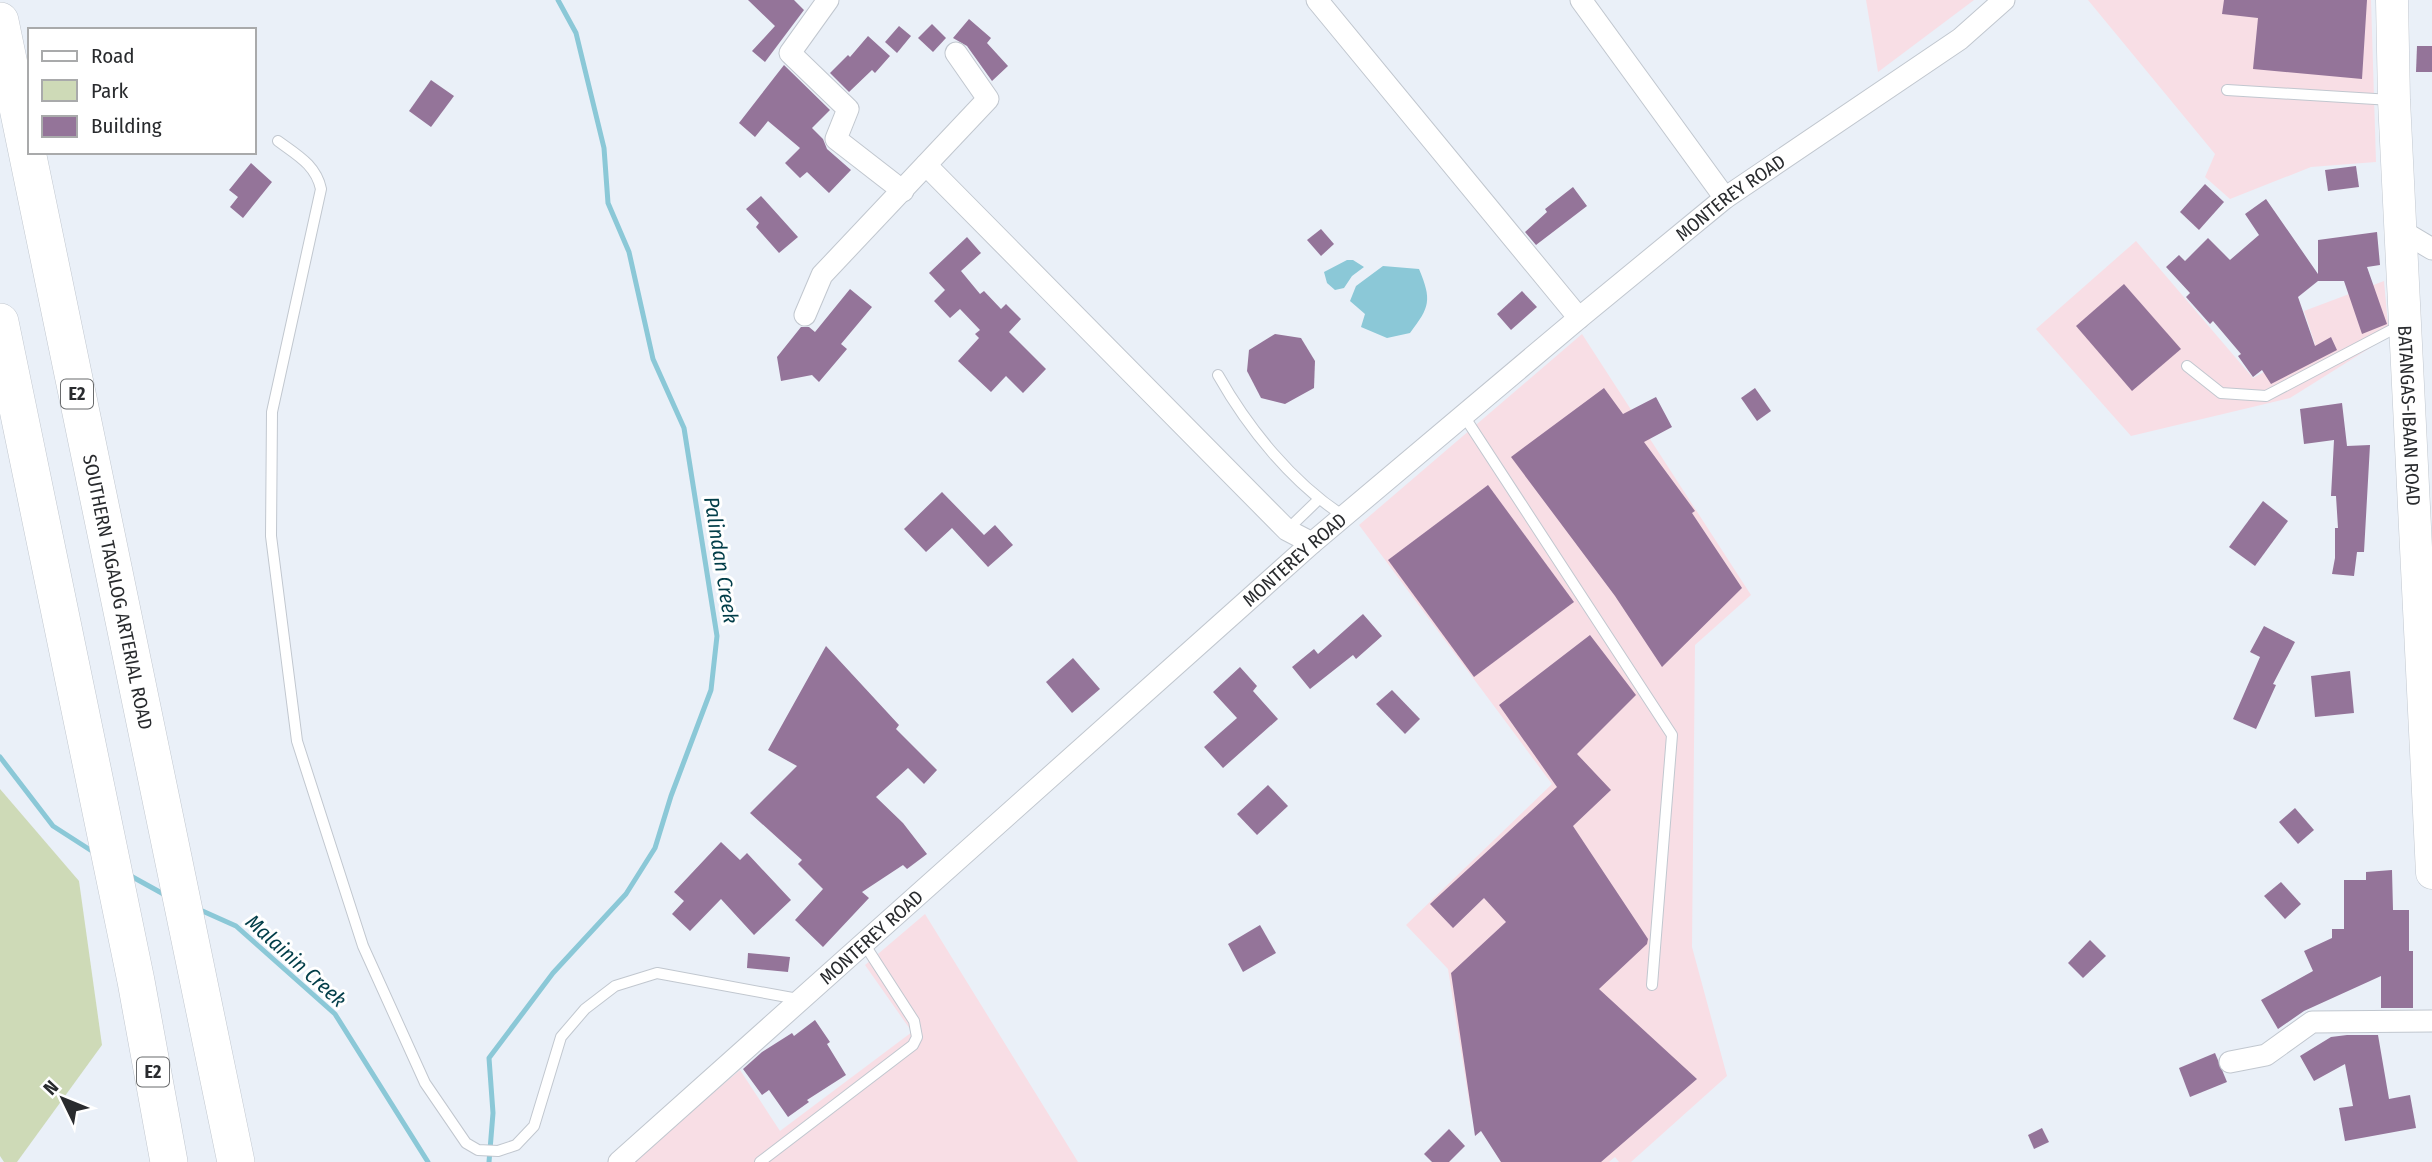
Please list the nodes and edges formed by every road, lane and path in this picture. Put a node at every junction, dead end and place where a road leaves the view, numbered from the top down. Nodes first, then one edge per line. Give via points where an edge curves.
1 (828, 0) edge
2 (1317, 0) edge
3 (1581, 0) edge
4 (2004, 0) edge
5 (2392, 0) edge
6 (0, 21) edge
7 (956, 52) dead end
8 (2227, 90) dead end
9 (2394, 100) junction
10 (278, 141) dead end
11 (926, 165) junction
12 (903, 191) junction
13 (1725, 198) junction
14 (2402, 231) junction
15 (2432, 249) edge
16 (805, 315) dead end
17 (1579, 318) junction
18 (0, 322) edge
19 (2407, 322) junction
20 (2187, 366) dead end
21 (1218, 375) dead end
22 (1464, 416) junction
23 (1318, 500) junction
24 (1345, 517) junction
25 (1287, 530) junction
26 (1312, 543) junction
27 (2426, 661) edge
28 (2432, 873) edge
29 (863, 942) junction
30 (1652, 985) dead end
31 (798, 999) junction
32 (2432, 1021) edge
33 (2230, 1062) dead end
34 (169, 1162) edge
35 (236, 1162) edge
36 (619, 1162) edge
37 (760, 1162) edge

1 - 12 street via 790,53 848,109 836,139
2 - 17 street
3 - 13 street
4 - 13 street, MONTEREY ROAD via 1960,39
5 - 9 main road, BATANGAS-IBAAN ROAD
6 - 35 highway, SOUTHERN TAGALOG ARTERIAL ROAD / E2
7 - 11 street via 988,99
8 - 9 lane
9 - 14 main road, BATANGAS-IBAAN ROAD
10 - 31 lane via 311,165 321,189 272,412 271,536 297,741 363,946 425,1083 466,1143 478,1150 498,1151 516,1145 534,1126 561,1037 585,1009 615,986 657,973
11 - 12 street
11 - 25 street
12 - 16 street via 822,275
13 - 17 street, MONTEREY ROAD
14 - 15 street
14 - 19 main road, BATANGAS-IBAAN ROAD
17 - 22 street, MONTEREY ROAD
18 - 34 highway, E2
19 - 20 lane via 2266,396 2221,393
19 - 27 main road, BATANGAS-IBAAN ROAD
21 - 23 lane via 1240,414
22 - 24 street, MONTEREY ROAD
22 - 30 lane via 1672,734
23 - 24 lane
23 - 25 lane
24 - 26 street, MONTEREY ROAD
25 - 26 street
26 - 29 street, MONTEREY ROAD
27 - 28 main road, BATANGAS-IBAAN ROAD
29 - 31 street, MONTEREY ROAD
29 - 37 lane via 914,1021 914,1045
31 - 36 street, MONTEREY ROAD
32 - 33 street via 2312,1022 2266,1055

